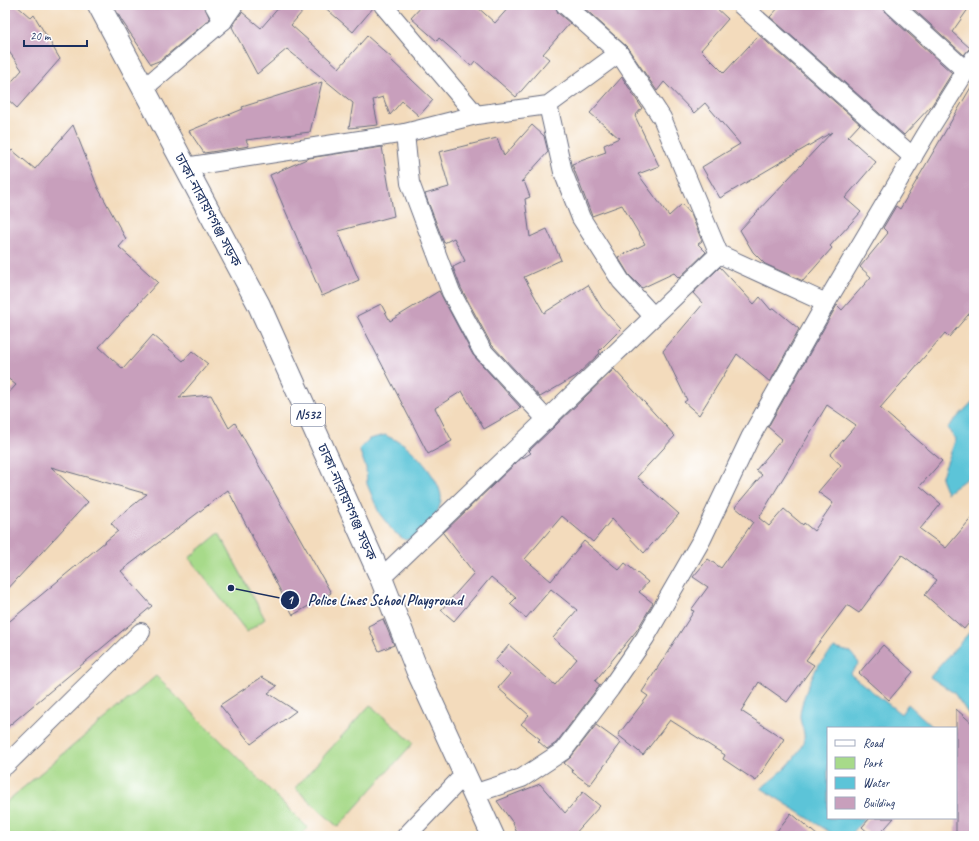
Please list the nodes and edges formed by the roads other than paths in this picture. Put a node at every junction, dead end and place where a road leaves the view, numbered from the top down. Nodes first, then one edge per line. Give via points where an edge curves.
1 (99, 5) edge
2 (214, 5) edge
3 (234, 5) edge
4 (383, 5) edge
5 (565, 5) edge
6 (741, 5) edge
7 (893, 5) edge
8 (223, 21) junction
9 (619, 53) junction
10 (969, 64) edge
11 (143, 89) junction
12 (548, 105) junction
13 (476, 115) junction
14 (405, 133) junction
15 (913, 157) junction
16 (185, 167) junction
17 (719, 254) junction
18 (826, 303) junction
19 (653, 316) junction
20 (547, 420) junction
21 (381, 578) junction
22 (141, 632) dead end
23 (5, 766) edge
24 (469, 785) junction
25 (406, 836) edge
26 (493, 836) edge

1 - 11 highway, ঢাকা-নারায়ণগঞ্জ সড়ক / N532
2 - 8 street
3 - 8 street
4 - 13 street
5 - 9 street
6 - 15 street
7 - 10 street
8 - 11 street
9 - 12 street
9 - 17 street via 662,118
10 - 15 street
11 - 16 highway, ঢাকা-নারায়ণগঞ্জ সড়ক / N532
12 - 13 street
12 - 19 street via 563,172 581,218 621,281
13 - 14 street
14 - 16 street
14 - 20 street via 410,183 451,292 482,350
15 - 18 street
16 - 21 highway, ঢাকা-নারায়ণগঞ্জ সড়ক / N532 via 259,305
17 - 18 street
17 - 19 street
18 - 24 street via 750,438 702,539 645,638 610,689 563,751 522,778
19 - 20 street
20 - 21 street
21 - 24 highway, ঢাকা-নারায়ণগঞ্জ সড়ক / N532 via 417,670
22 - 23 street
24 - 25 street
24 - 26 highway, ঢাকা-নারায়ণগঞ্জ সড়ক / N532

